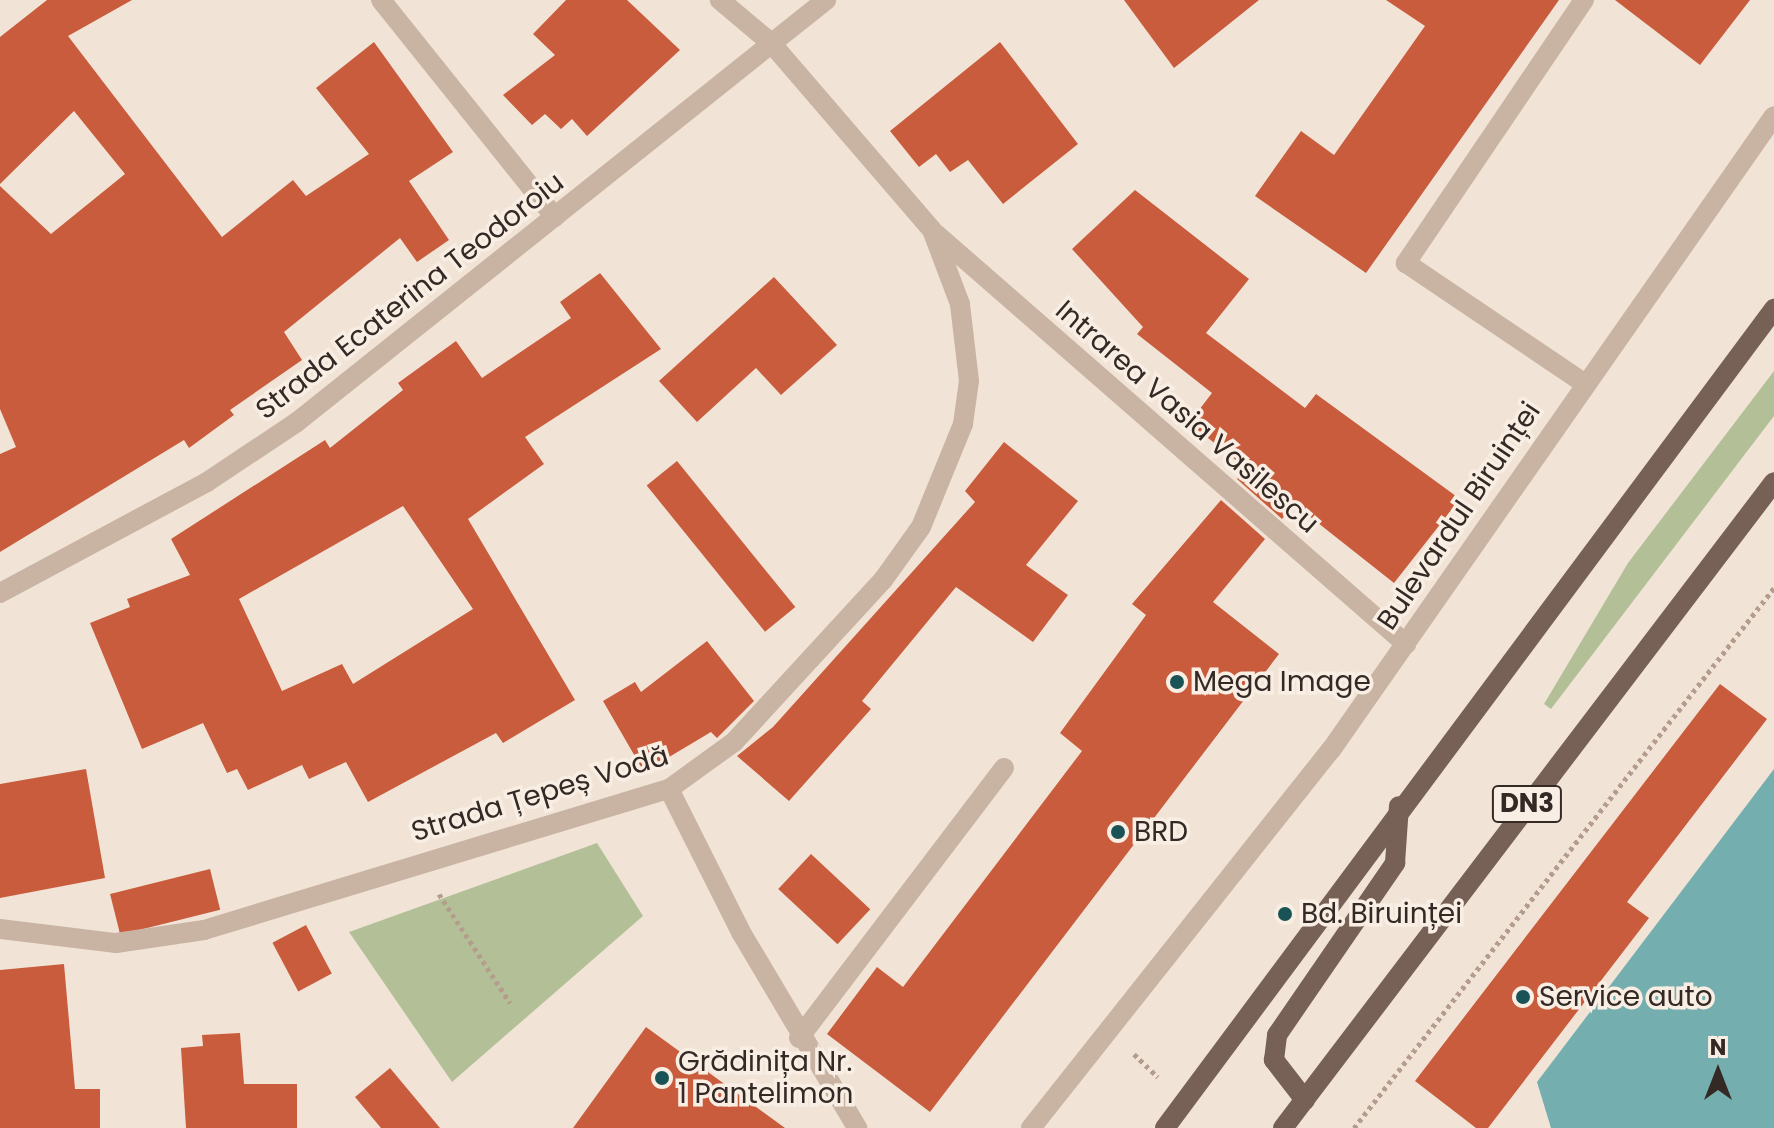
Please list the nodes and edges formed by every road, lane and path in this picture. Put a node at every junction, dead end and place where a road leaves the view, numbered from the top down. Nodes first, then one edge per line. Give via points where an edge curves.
1 (381, 0) edge
2 (720, 0) edge
3 (826, 0) edge
4 (1584, 0) edge
5 (771, 43) junction
6 (1774, 116) edge
7 (555, 217) junction
8 (932, 230) junction
9 (1774, 309) edge
10 (1584, 383) junction
11 (1774, 482) edge
12 (1774, 588) edge
13 (0, 593) edge
14 (1406, 644) junction
15 (1004, 768) dead end
16 (669, 789) junction
17 (1399, 806) junction
18 (423, 861) junction
19 (0, 929) edge
20 (510, 1003) dead end
21 (1110, 1031) junction
22 (799, 1038) junction
23 (1184, 1100) junction
24 (1305, 1100) junction
25 (857, 1128) edge
26 (1031, 1128) edge
27 (1165, 1128) edge
28 (1283, 1128) edge
29 (1354, 1128) edge

1 - 7 street
2 - 5 street, Strada Țepeș Vodă
3 - 5 street, Strada Ecaterina Teodoroiu
4 - 10 street via 1406,263
5 - 7 street, Strada Ecaterina Teodoroiu
5 - 8 street, Strada Țepeș Vodă
6 - 10 street, Bulevardul Biruinței
7 - 13 street, Strada Ecaterina Teodoroiu via 252,454
8 - 14 street, Intrarea Vasia Vasilescu
8 - 16 street, Strada Țepeș Vodă via 960,304 969,381 945,478 883,580 806,670 734,742
9 - 17 main road
10 - 14 street, Bulevardul Biruinței
11 - 24 main road, DN3
12 - 29 path
14 - 21 street, Bulevardul Biruinței
15 - 22 street
16 - 18 street, Strada Țepeș Vodă
16 - 22 street
17 - 23 main road
17 - 24 main road via 1395,863 1277,1035 1274,1060
18 - 19 street, Strada Țepeș Vodă via 154,939 69,942
18 - 20 path
21 - 23 path
21 - 26 street, Bulevardul Biruinței
22 - 25 street
23 - 27 main road
24 - 28 main road, DN3

